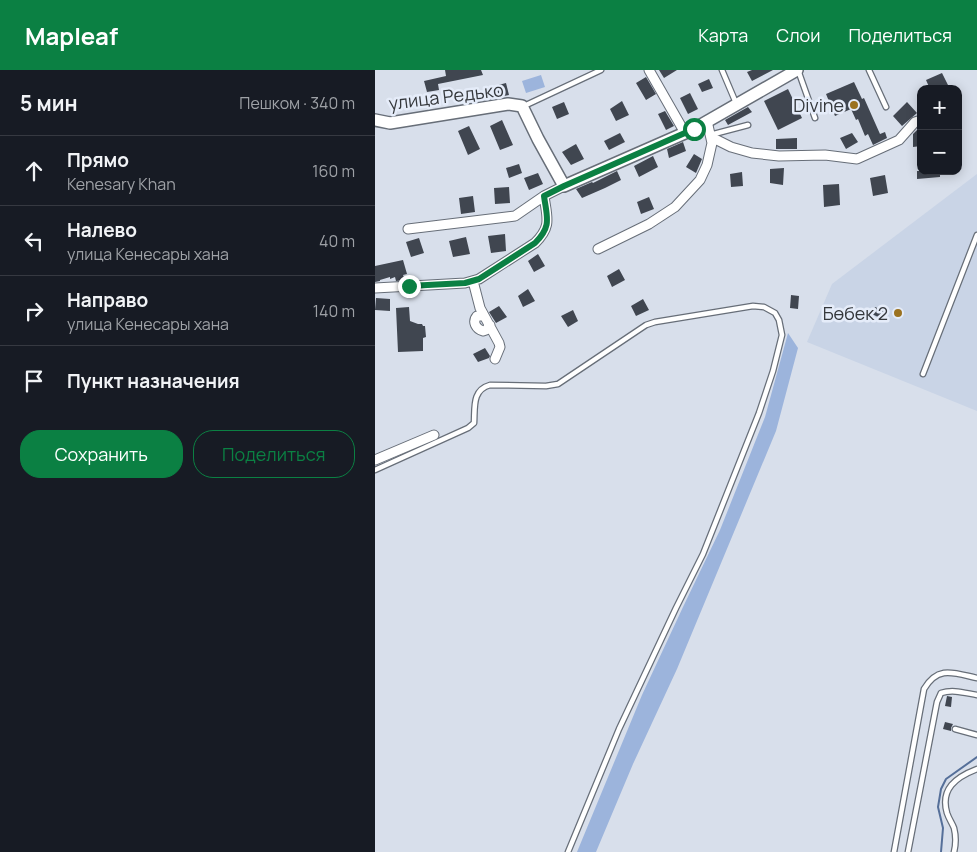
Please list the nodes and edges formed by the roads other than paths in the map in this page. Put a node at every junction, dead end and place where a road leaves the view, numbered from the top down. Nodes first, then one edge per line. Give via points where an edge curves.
1 (601, 70) edge
2 (649, 70) edge
3 (722, 70) edge
4 (798, 70) edge
5 (869, 70) edge
6 (737, 104) junction
7 (522, 106) junction
8 (886, 107) dead end
9 (815, 118) dead end
10 (375, 120) edge
11 (707, 121) junction
12 (917, 121) edge
13 (748, 125) dead end
14 (685, 133) junction
15 (710, 136) junction
16 (564, 186) junction
17 (544, 196) junction
18 (408, 228) dead end
19 (977, 235) edge
20 (598, 249) dead end
21 (473, 281) junction
22 (375, 288) edge
23 (495, 359) dead end
24 (923, 374) dead end
25 (434, 435) dead end
26 (375, 460) edge
27 (375, 470) edge
28 (977, 678) edge
29 (977, 696) edge
30 (955, 729) dead end
31 (977, 735) edge
32 (977, 769) edge
33 (568, 852) edge
34 (894, 852) edge
35 (908, 852) edge
36 (954, 852) edge

1 - 7 lane
2 - 14 street
3 - 6 lane
4 - 6 street
4 - 9 lane
5 - 8 lane
6 - 11 street
7 - 10 street, улица Редько via 508,104 390,124
7 - 16 street
11 - 14 street
11 - 15 street
12 - 15 street via 899,140 857,159 753,153 731,147
13 - 15 lane
14 - 16 street
15 - 20 street via 709,158 700,180 675,207
16 - 17 street
17 - 18 street via 515,216
17 - 21 street via 547,222 543,236
19 - 24 lane
21 - 22 street
21 - 23 street via 483,316 477,316 475,323 483,331 490,325 500,347
25 - 26 street
27 - 33 lane via 468,428 474,423 477,394 483,387 558,384 646,325 753,306 775,313 779,320 781,335 759,413 703,554 619,729
28 - 34 lane via 943,672 928,682 924,689
29 - 35 lane via 947,691 941,694
30 - 31 lane
32 - 36 lane via 960,777 946,793 947,814 956,842

